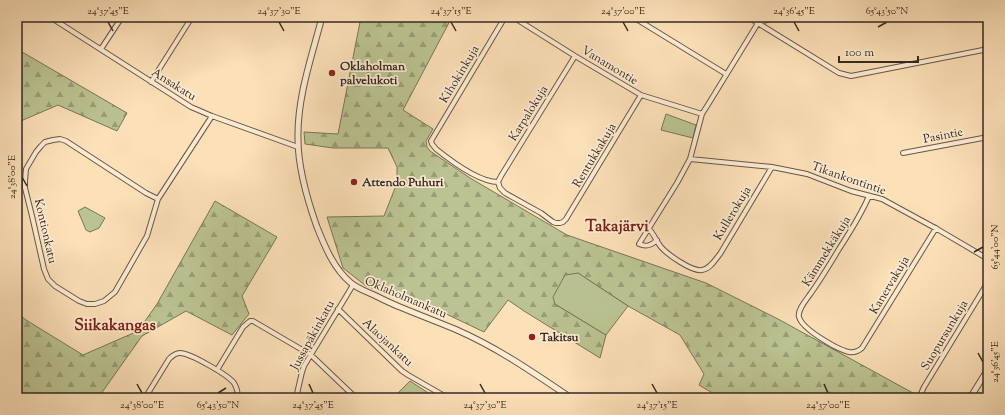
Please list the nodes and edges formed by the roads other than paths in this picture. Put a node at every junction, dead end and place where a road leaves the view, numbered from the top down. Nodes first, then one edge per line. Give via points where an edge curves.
1 (50, 17) edge
2 (122, 17) edge
3 (192, 17) edge
4 (322, 17) edge
5 (505, 17) edge
6 (513, 17) edge
7 (633, 17) edge
8 (748, 17) edge
9 (776, 17) edge
10 (758, 23) junction
11 (988, 49) edge
12 (101, 50) junction
13 (575, 56) junction
14 (726, 74) junction
15 (150, 82) junction
16 (641, 95) junction
17 (702, 114) junction
18 (212, 116) junction
19 (988, 137) edge
20 (298, 147) junction
21 (903, 153) dead end
22 (690, 159) junction
23 (772, 167) junction
24 (498, 182) junction
25 (869, 196) junction
26 (158, 199) junction
27 (936, 228) junction
28 (649, 229) junction
29 (657, 240) junction
30 (988, 259) edge
31 (988, 282) edge
32 (353, 285) junction
33 (338, 310) junction
34 (858, 351) joint
35 (311, 355) junction
36 (988, 369) edge
37 (217, 370) junction
38 (145, 398) edge
39 (238, 398) edge
40 (296, 398) edge
41 (356, 398) edge
42 (448, 398) edge
43 (571, 398) edge
44 (920, 398) edge
45 (970, 398) edge

1 - 12 street, Ansakatu
2 - 12 street
3 - 15 street
4 - 20 street, Oklaholmankatu via 303,92
5 - 24 street, Kihokinkuja via 431,141 436,149 472,174
6 - 13 street, Vanamontie
7 - 14 street
8 - 10 street
9 - 10 street
10 - 11 street via 839,73 851,76
10 - 14 street
12 - 15 street, Ansakatu
13 - 16 street, Vanamontie
13 - 24 street, Karpalokuja
14 - 17 street
15 - 18 street, Ansakatu via 191,107
16 - 17 street, Vanamontie
16 - 24 street, Rentukkakuja via 562,223 554,223 507,194
17 - 22 street
18 - 20 street, Ansakatu
18 - 26 street, Kontionkatu
19 - 21 street, Pasintie
20 - 32 street, Oklaholmankatu via 304,185 323,242 334,263
22 - 23 street, Tikankontintie
22 - 28 street
23 - 25 street, Tikankontintie via 807,174
23 - 29 street, Kullerokuja via 720,254 708,268 699,271 689,267 664,250
25 - 27 street, Tikankontintie via 882,199
25 - 34 street, Kämmekkäkuja via 850,232 799,313 806,327 821,338 845,351
26 - 26 street, Kontionkatu via 144,242 109,298 97,304 87,304 55,286 48,279 24,181 28,165 43,144 60,139 66,141
27 - 30 street, Tikankontintie
27 - 34 street, Kanervakuja via 864,346
28 - 29 street
28 - 29 street via 640,244 652,245
31 - 44 street, Suopursunkuja
32 - 33 street, Jussapäkinkatu
32 - 43 street, Oklaholmankatu via 459,330 521,364
33 - 35 street, Jussapäkinkatu
33 - 42 street, Alaojankatu via 402,371
35 - 37 street via 252,321 243,327
35 - 40 street, Jussapäkinkatu via 302,372
35 - 41 street
36 - 45 street
37 - 38 street via 187,354 174,354
37 - 39 street via 234,383

